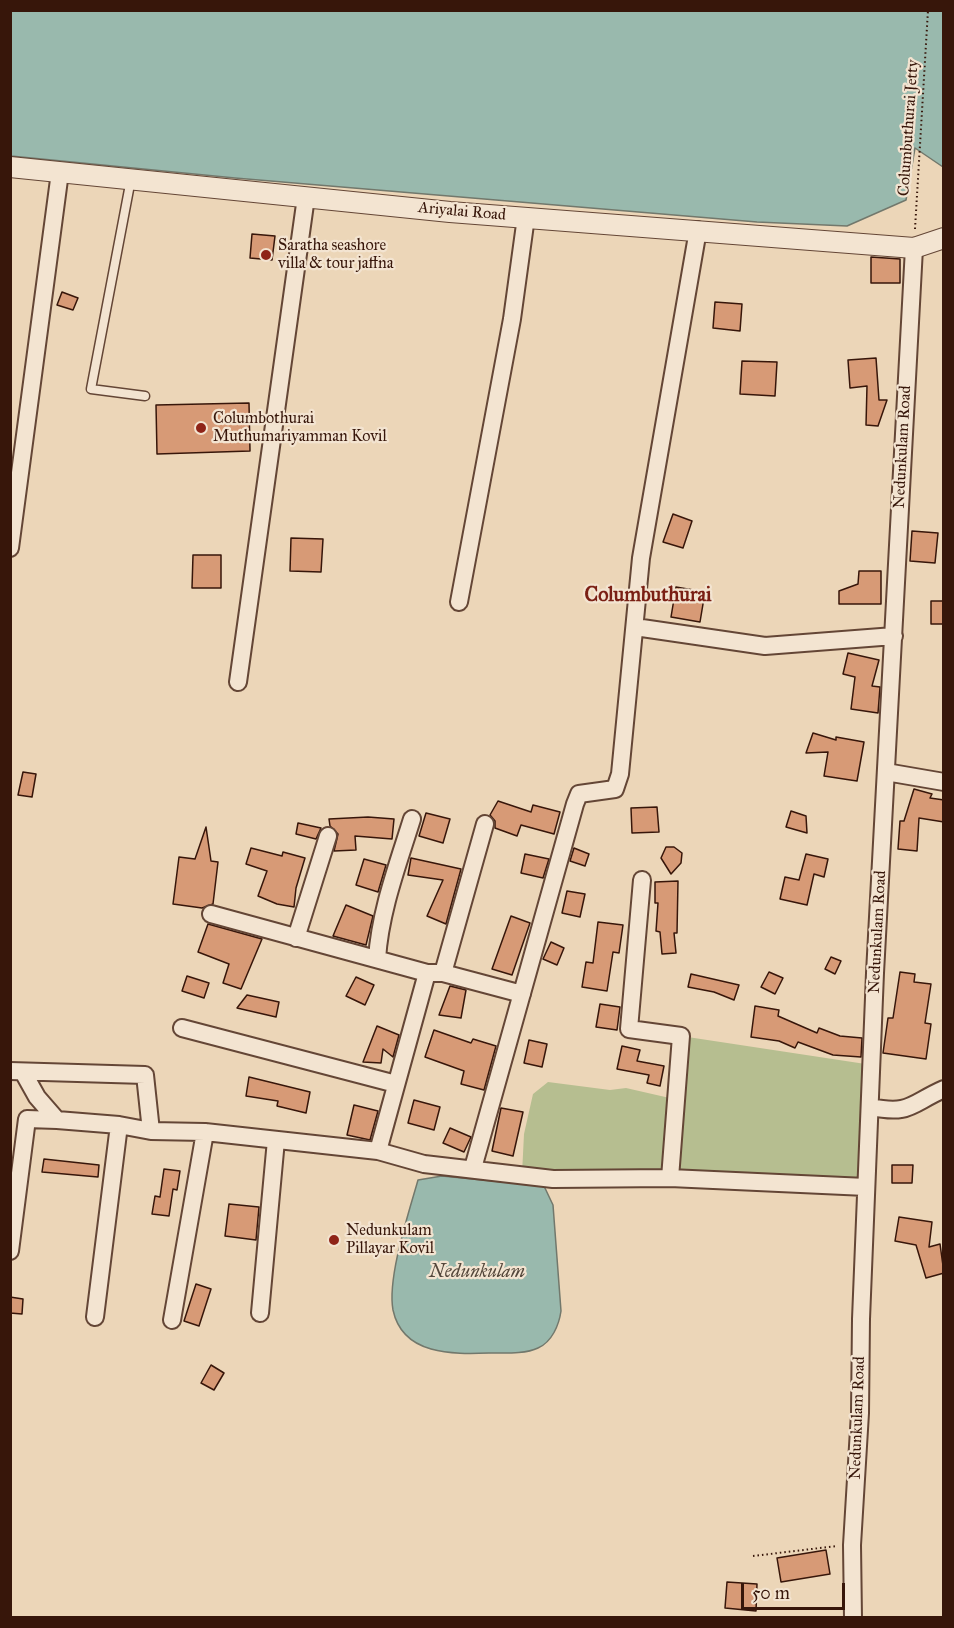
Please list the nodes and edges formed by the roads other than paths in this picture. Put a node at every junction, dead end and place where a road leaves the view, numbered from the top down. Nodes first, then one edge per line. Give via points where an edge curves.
1 (10, 167) edge
2 (60, 172) junction
3 (131, 179) junction
4 (306, 197) junction
5 (526, 217) junction
6 (698, 230) junction
7 (944, 238) edge
8 (914, 248) junction
9 (145, 396) dead end
10 (10, 548) edge
11 (459, 602) dead end
12 (635, 627) junction
13 (894, 636) junction
14 (238, 682) dead end
15 (886, 772) junction
16 (944, 782) edge
17 (412, 819) dead end
18 (485, 824) dead end
19 (328, 836) dead end
20 (642, 880) dead end
21 (211, 914) dead end
22 (296, 938) junction
23 (377, 959) junction
24 (435, 973) junction
25 (522, 994) junction
26 (182, 1029) dead end
27 (17, 1072) edge
28 (396, 1084) junction
29 (944, 1089) edge
30 (870, 1107) junction
31 (57, 1120) junction
32 (119, 1125) junction
33 (150, 1131) junction
34 (205, 1132) junction
35 (276, 1140) junction
36 (378, 1151) junction
37 (473, 1168) junction
38 (670, 1178) junction
39 (866, 1186) junction
40 (10, 1251) edge
41 (260, 1313) dead end
42 (95, 1317) dead end
43 (172, 1320) dead end
44 (854, 1617) edge

1 - 2 street, Ariyalai Road
2 - 3 street, Ariyalai Road
2 - 10 street
3 - 4 street, Ariyalai Road
3 - 9 lane via 91,389
4 - 5 street, Ariyalai Road
4 - 14 street
5 - 6 street, Ariyalai Road
5 - 11 street via 512,319
6 - 8 street, Ariyalai Road
6 - 12 street via 641,558
7 - 8 street
8 - 13 street, Nedunkulam Road
12 - 13 street via 765,646
12 - 25 street via 620,774 615,789 579,794
13 - 15 street, Nedunkulam Road
15 - 16 street
15 - 30 street, Nedunkulam Road
17 - 23 street via 388,895
18 - 24 street
19 - 22 street
20 - 38 street via 629,1029 681,1036
21 - 22 street
22 - 23 street
23 - 24 street
24 - 25 street
24 - 28 street
25 - 37 street
26 - 28 street
27 - 31 street
27 - 33 street via 145,1075
28 - 36 street
29 - 30 street via 915,1107 892,1112
30 - 39 street, Nedunkulam Road
31 - 32 street
31 - 40 street via 27,1119
32 - 33 street
32 - 42 street
33 - 34 street
34 - 35 street
34 - 43 street
35 - 36 street
35 - 41 street
36 - 37 street via 424,1164
37 - 38 street via 553,1179
38 - 39 street
39 - 44 street, Nedunkulam Road via 852,1545

